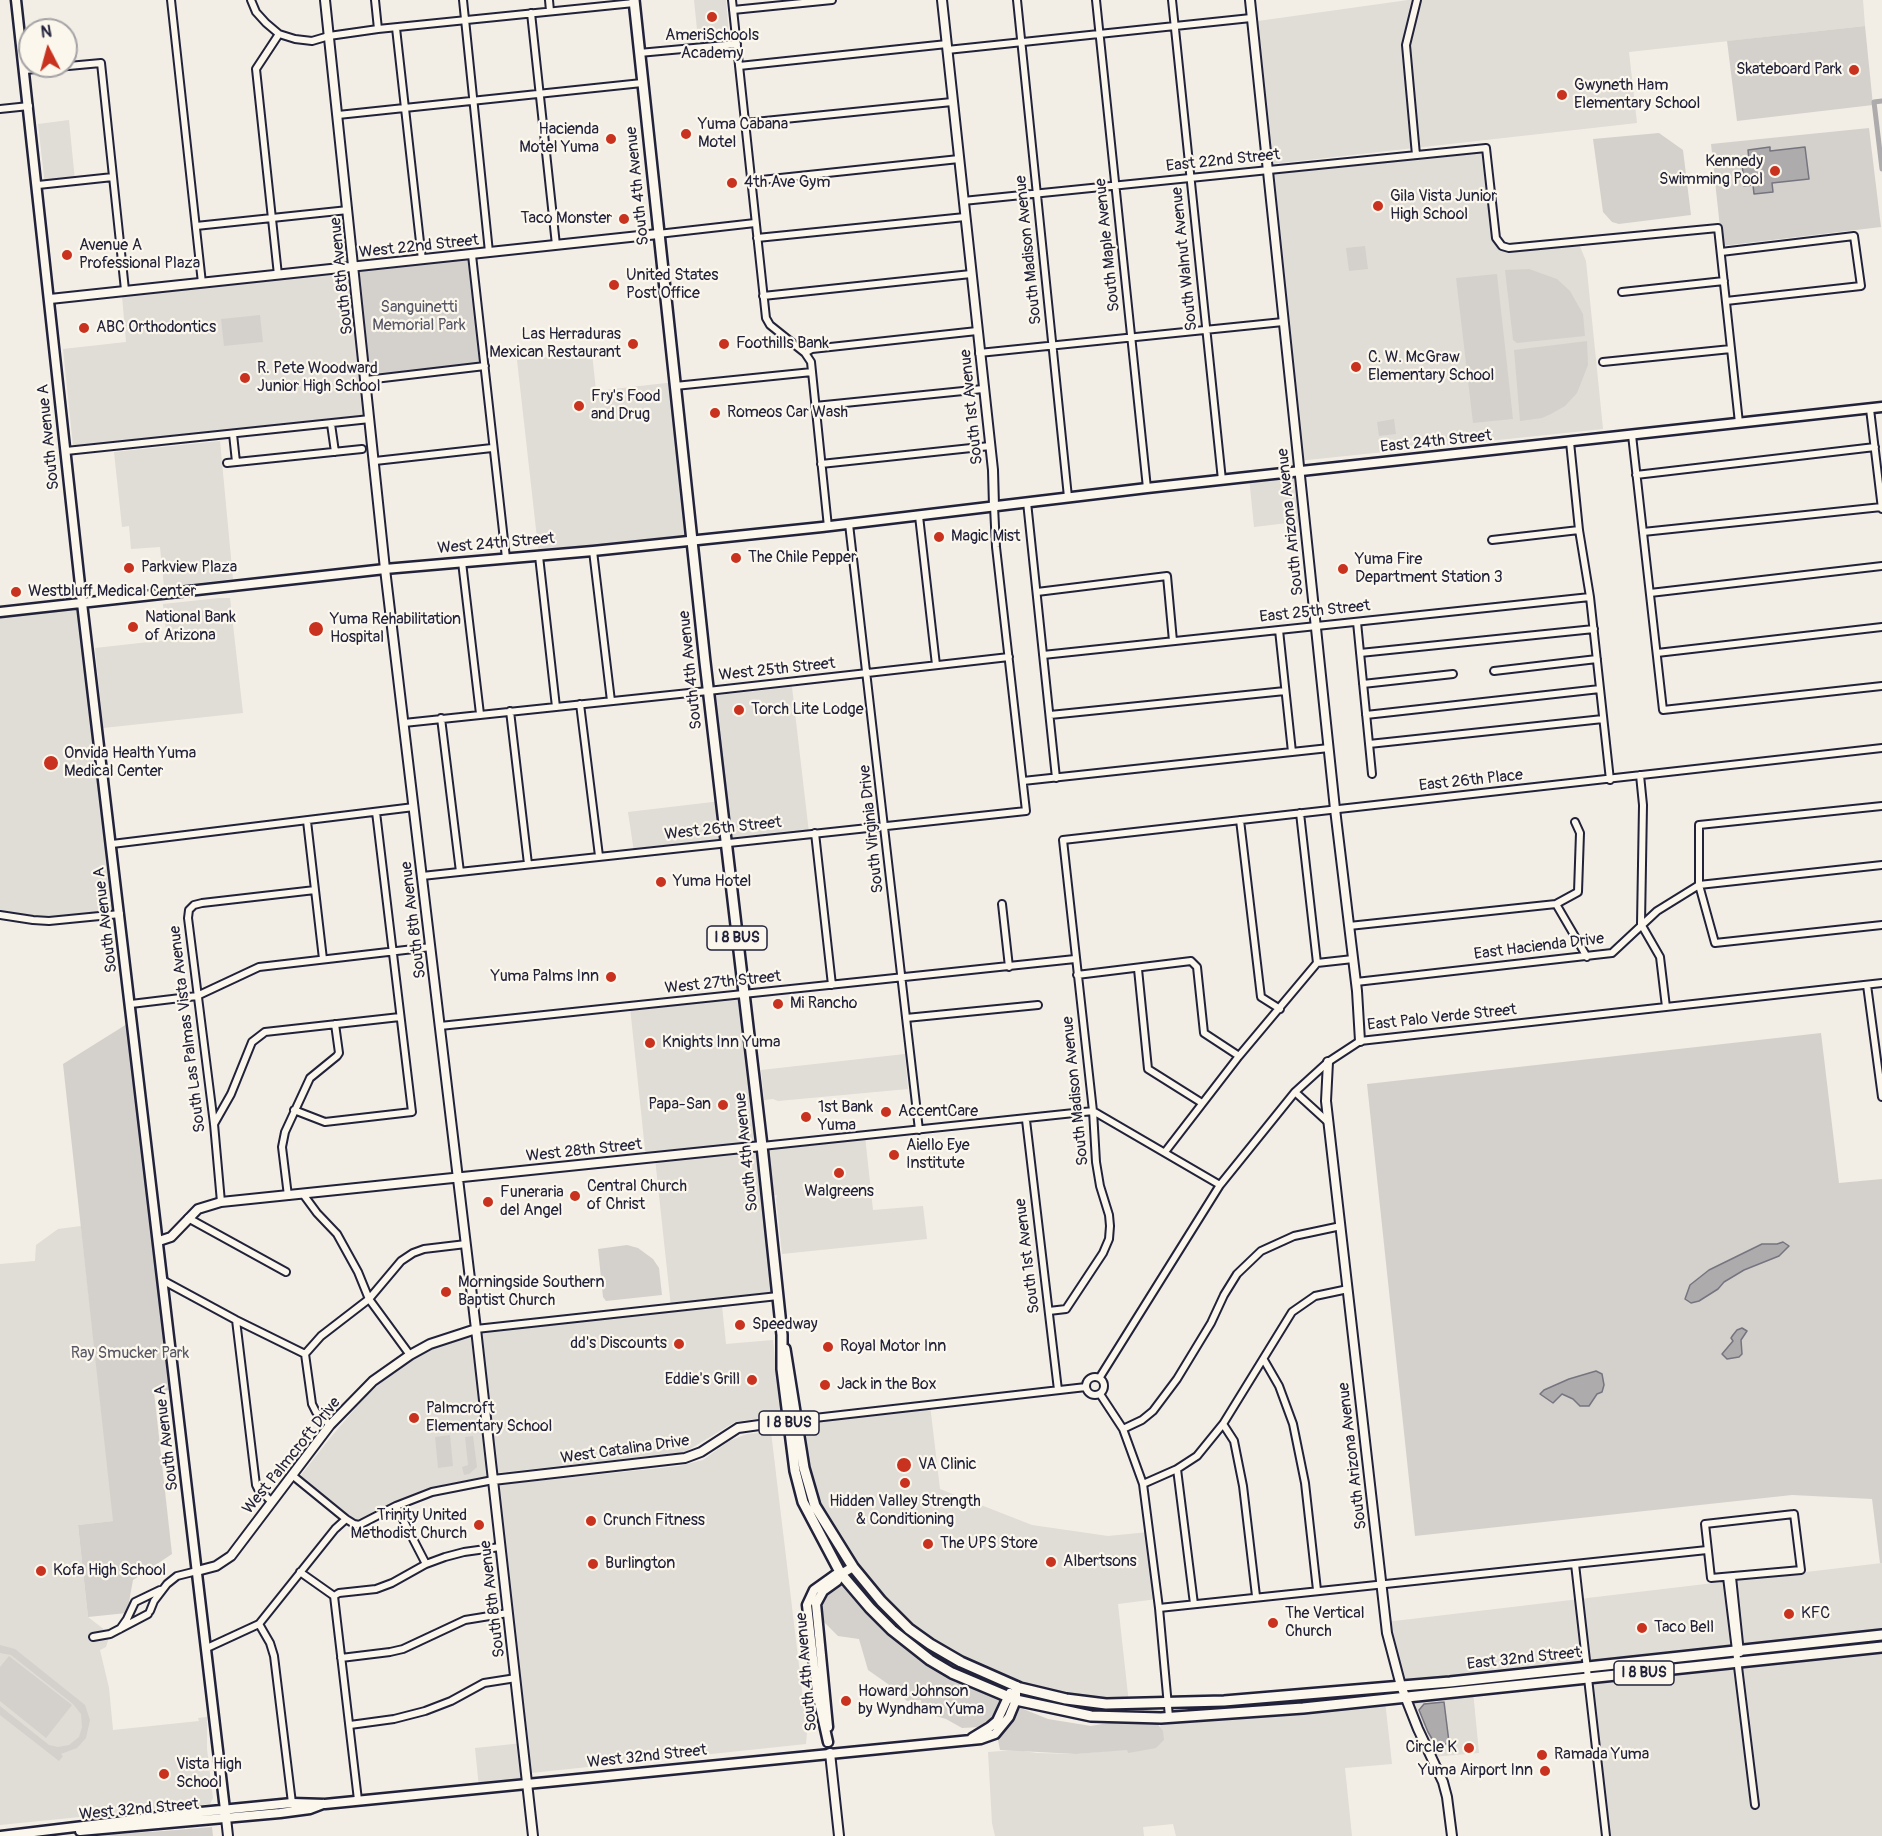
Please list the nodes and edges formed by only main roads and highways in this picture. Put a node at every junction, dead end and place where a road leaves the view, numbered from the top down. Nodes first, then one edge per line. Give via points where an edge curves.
1 (16, 0) edge
2 (634, 2) edge
3 (1882, 407) edge
4 (994, 506) joint
5 (692, 541) junction
6 (82, 603) junction
7 (0, 612) edge
8 (793, 1421) junction
9 (853, 1567) junction
10 (841, 1574) junction
11 (1882, 1635) edge
12 (1882, 1647) edge
13 (1016, 1686) junction
14 (1278, 1696) junction
15 (1012, 1699) junction
16 (1282, 1710) junction
17 (830, 1753) junction
18 (325, 1804) junction
19 (225, 1814) junction
20 (1, 1836) edge

1 - 6 main road, South Avenue A
2 - 5 main road, South 4th Avenue / I 8 BUS
3 - 4 main road, East 24th Street
4 - 5 main road, West 24th Street
5 - 6 main road, West 24th Street via 385,569
5 - 8 main road, South 4th Avenue / I 8 BUS
6 - 7 main road, West 24th Street
6 - 19 main road, South Avenue A
8 - 9 main road, South 4th Avenue / I 8 BUS via 815,1506
8 - 10 main road, South 4th Avenue / I 8 BUS via 795,1471 803,1502
9 - 10 main road, South 4th Avenue
9 - 13 main road via 909,1629 961,1662
10 - 15 main road via 870,1608 914,1648 952,1673
10 - 17 main road, South 4th Avenue via 816,1604
11 - 14 main road, East 32nd Street / I 8 BUS
12 - 16 main road, East 32nd Street / I 8 BUS
13 - 14 main road, East 32nd Street / I 8 BUS via 1106,1704
13 - 15 main road, West 32nd Street
14 - 16 main road
15 - 16 main road, East 32nd Street / I 8 BUS via 1091,1716 1169,1717
15 - 17 main road, West 32nd Street via 990,1728 971,1738
17 - 18 main road, West 32nd Street
18 - 19 main road, West 32nd Street via 292,1803
18 - 19 main road, West 32nd Street via 310,1809
19 - 20 main road, West 32nd Street

